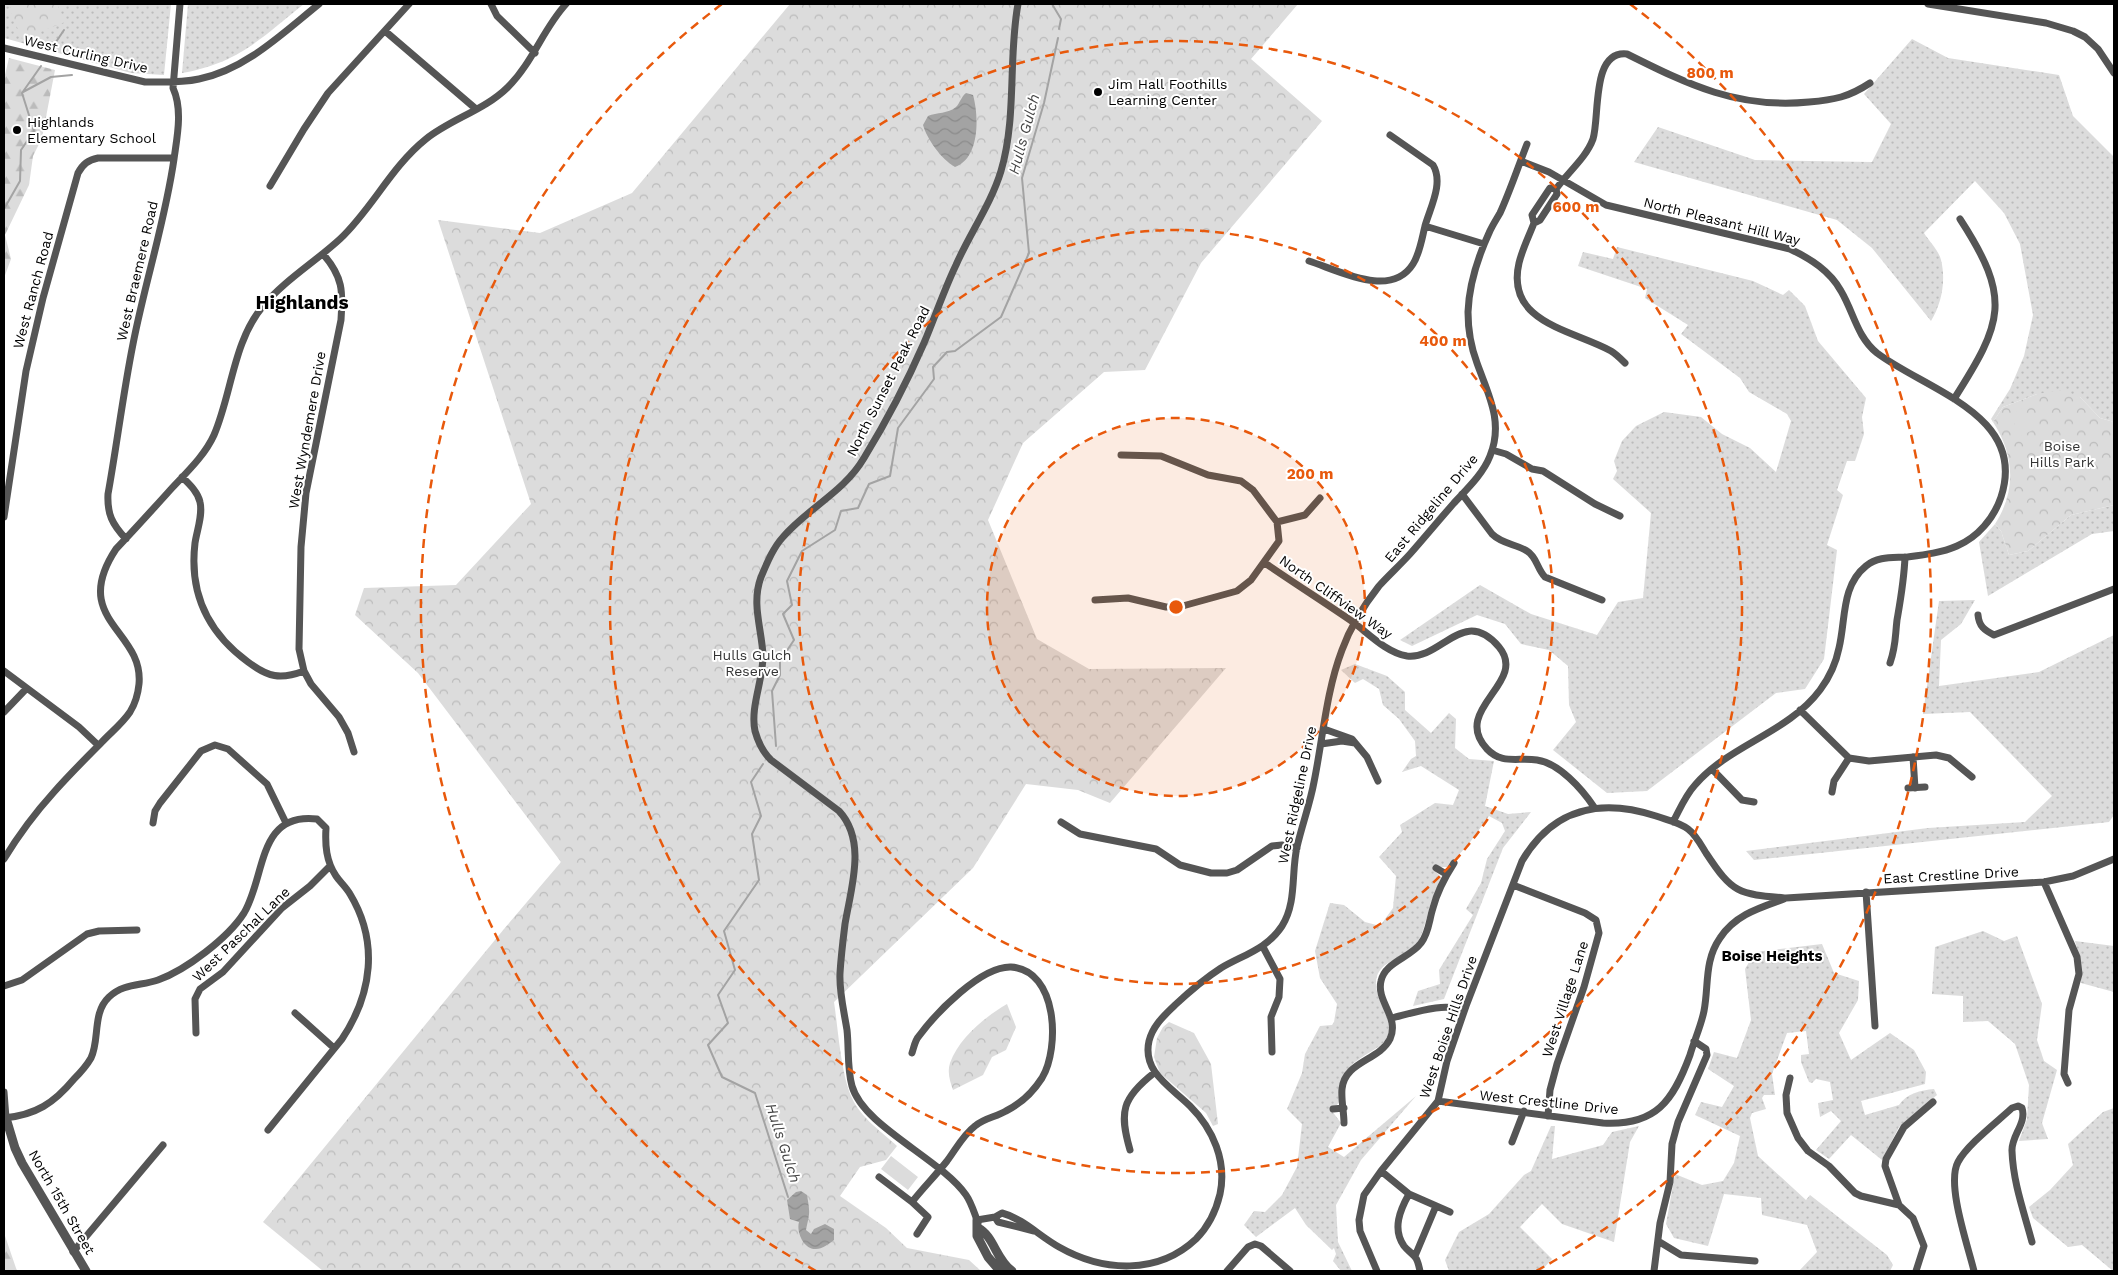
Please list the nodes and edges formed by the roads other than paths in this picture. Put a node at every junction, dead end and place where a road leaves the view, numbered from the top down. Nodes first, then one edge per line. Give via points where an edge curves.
1 (180, 4) edge
2 (319, 4) edge
3 (409, 4) edge
4 (492, 4) edge
5 (566, 4) edge
6 (1018, 4) edge
7 (1928, 4) edge
8 (385, 31) junction
9 (4, 48) edge
10 (535, 53) junction
11 (2114, 73) edge
12 (174, 82) junction
13 (1870, 83) dead end
14 (476, 109) junction
15 (1390, 135) dead end
16 (1527, 144) dead end
17 (174, 158) junction
18 (1521, 161) junction
19 (1562, 180) junction
20 (270, 186) dead end
21 (1960, 219) dead end
22 (1425, 226) junction
23 (1484, 244) junction
24 (323, 254) junction
25 (1309, 261) dead end
26 (1626, 363) dead end
27 (1954, 399) junction
28 (1492, 450) junction
29 (1121, 455) dead end
30 (182, 478) junction
31 (1462, 494) junction
32 (1320, 498) dead end
33 (1620, 516) dead end
34 (4, 517) edge
35 (1277, 522) junction
36 (126, 539) junction
37 (1905, 557) junction
38 (1264, 563) junction
39 (2114, 589) edge
40 (1095, 600) dead end
41 (1602, 600) dead end
42 (1978, 615) dead end
43 (1354, 623) junction
44 (1890, 663) dead end
45 (304, 671) junction
46 (4, 672) edge
47 (26, 689) junction
48 (1800, 710) junction
49 (4, 712) edge
50 (1324, 729) junction
51 (1339, 738) junction
52 (1321, 744) junction
53 (98, 745) junction
54 (354, 752) dead end
55 (1913, 757) junction
56 (1849, 758) junction
57 (1712, 769) junction
58 (1972, 777) dead end
59 (1378, 781) dead end
60 (1925, 787) dead end
61 (1832, 792) dead end
62 (1754, 802) dead end
63 (1594, 807) junction
64 (1061, 822) dead end
65 (1673, 822) junction
66 (153, 823) dead end
67 (286, 823) junction
68 (1296, 848) junction
69 (4, 859) edge
70 (2114, 859) edge
71 (1454, 863) dead end
72 (330, 866) junction
73 (1436, 868) dead end
74 (1446, 874) junction
75 (2044, 882) junction
76 (1513, 885) junction
77 (1866, 892) junction
78 (1786, 898) junction
79 (137, 930) dead end
80 (1263, 947) junction
81 (4, 986) edge
82 (1463, 1012) junction
83 (295, 1013) dead end
84 (1392, 1018) junction
85 (1875, 1026) dead end
86 (196, 1034) dead end
87 (1694, 1041) junction
88 (334, 1048) junction
89 (1272, 1052) dead end
90 (912, 1053) dead end
91 (1154, 1073) junction
92 (1790, 1078) dead end
93 (2068, 1083) dead end
94 (4, 1092) edge
95 (1438, 1102) junction
96 (1933, 1102) dead end
97 (1344, 1108) junction
98 (1334, 1109) dead end
99 (1524, 1111) junction
100 (1548, 1116) junction
101 (5, 1118) edge
102 (1344, 1123) dead end
103 (268, 1130) dead end
104 (1512, 1142) dead end
105 (163, 1145) dead end
106 (1130, 1150) dead end
107 (940, 1168) junction
108 (1381, 1171) junction
109 (879, 1177) dead end
110 (1409, 1194) junction
111 (912, 1202) junction
112 (1899, 1205) junction
113 (1436, 1206) junction
114 (1450, 1212) dead end
115 (978, 1224) junction
116 (917, 1234) dead end
117 (1658, 1242) junction
118 (2032, 1242) dead end
119 (74, 1252) junction
120 (1414, 1256) junction
121 (1755, 1261) dead end
122 (86, 1271) edge
123 (1000, 1271) edge
124 (1012, 1271) edge
125 (1227, 1271) edge
126 (1290, 1271) edge
127 (1377, 1271) edge
128 (1420, 1271) edge
129 (1654, 1271) edge
130 (1916, 1271) edge
131 (1974, 1271) edge

1 - 12 street, West Braemere Road
2 - 12 street, West Curling Drive via 242,62 199,79
3 - 8 street
4 - 10 street via 497,16
5 - 10 street via 555,16
6 - 107 street, North Sunset Peak Road via 1008,131 1001,169 990,200 955,267 923,344 864,458 847,480 796,523 776,546 760,580 756,602 763,656 754,716 759,742 771,760 840,810 848,821 853,838 853,885 840,975 852,1088 882,1125
7 - 11 street via 2046,23 2073,31 2098,49
8 - 14 street
8 - 20 street via 328,93
9 - 12 street, West Curling Drive via 128,79
10 - 14 street via 507,88
12 - 17 street, West Braemere Road via 172,88 178,119
13 - 19 street via 1855,94 1833,100 1786,105 1748,101 1712,93 1619,53 1604,67 1593,138 1579,162
14 - 24 street via 416,147 364,213
15 - 22 street via 1437,171 1436,191
16 - 18 street, East Ridgeline Drive
17 - 34 street, West Ranch Road via 98,158 82,165 78,173 26,371
17 - 36 street, West Braemere Road via 157,247 133,344 108,494 110,519
18 - 19 street, North Pleasant Hill Way
18 - 23 street, East Ridgeline Drive
19 - 26 street via 1556,189 1550,188 1532,215 1534,224 1519,262 1518,283 1523,301 1542,320 1612,351
19 - 27 street, North Pleasant Hill Way via 1606,205 1790,249 1803,255 1819,265 1842,291 1866,344
21 - 27 street via 1988,267 1995,298 1990,336
22 - 23 street
22 - 25 street via 1414,263 1406,274 1393,281 1371,281
23 - 28 street, East Ridgeline Drive via 1472,285 1468,322 1473,352 1490,394 1495,417
24 - 30 street via 274,293 254,319 242,344 213,437
24 - 45 street, West Wyndemere Drive via 338,276 343,292 341,320 306,493 299,640
27 - 37 street, North Pleasant Hill Way via 1979,416 1992,431 2003,456 2003,489 1991,518 1969,539 1942,551
28 - 31 street, East Ridgeline Drive via 1483,468
28 - 33 street via 1543,471
29 - 35 street via 1161,456 1208,475 1242,481
30 - 36 street
30 - 45 street via 200,502 194,580 207,618 232,648 259,670 281,676
31 - 41 street via 1496,539 1527,551 1544,577
31 - 43 street, East Ridgeline Drive via 1378,587
32 - 35 street via 1306,515
35 - 38 street via 1278,541
36 - 53 street via 108,561 103,577 102,606 108,620 136,658 139,683 130,712
37 - 44 street via 1896,648
37 - 48 street, North Pleasant Hill Way via 1877,559 1867,564 1852,581 1835,663 1818,692
38 - 40 street via 1245,587 1194,604 1166,607 1128,598
38 - 43 street, North Cliffview Way
39 - 42 street via 1994,635 1979,624
43 - 50 street, West Ridgeline Drive via 1341,651
43 - 63 street, North Cliffview Way via 1392,651 1409,656 1429,651 1461,632 1473,631 1492,641 1503,655 1504,673 1502,682 1480,710 1478,730 1483,744 1492,754 1505,760 1548,763 1583,791
45 - 54 street, West Wyndemere Drive via 339,717
46 - 47 street
47 - 49 street
47 - 53 street via 79,727
48 - 56 street
48 - 57 street, North Pleasant Hill Way
50 - 51 street
50 - 52 street, West Ridgeline Drive
51 - 52 street
51 - 59 street via 1352,739 1367,757
52 - 68 street, West Ridgeline Drive via 1314,785
53 - 69 street via 47,800
55 - 56 street via 1869,761
55 - 58 street via 1936,755 1949,758
55 - 60 street via 1911,788
56 - 61 street via 1834,781
57 - 62 street via 1742,800
57 - 65 street, North Pleasant Hill Way via 1695,784
63 - 65 street via 1629,808
63 - 76 street, West Boise Hills Drive via 1572,814 1544,833 1528,851
64 - 68 street via 1080,834 1156,849 1180,866 1211,874 1237,870 1272,846
65 - 78 street via 1689,830 1729,884 1750,895
66 - 67 street via 160,803 201,751 215,745 228,749 267,784
67 - 72 street via 297,818 322,822 326,828
67 - 101 street via 275,832 267,846 245,911 237,923 183,968 155,981 128,985 108,998 98,1019 91,1058 78,1075 46,1107
68 - 80 street, West Ridgeline Drive via 1292,899 1286,918
70 - 75 street, East Crestline Drive via 2074,876
71 - 74 street
72 - 86 street, West Paschal Lane via 282,908 223,972 200,990 195,999
72 - 88 street via 351,895 362,919 369,965 360,1007 353,1023
73 - 74 street
74 - 84 street via 1422,942 1413,953 1388,968 1381,979 1380,988
75 - 77 street, East Crestline Drive
75 - 93 street via 2077,957 2079,974 2069,1010 2064,1074
76 - 82 street, West Boise Hills Drive
76 - 100 street, West Village Lane via 1585,913 1596,920 1600,933 1556,1064
77 - 78 street, East Crestline Drive
77 - 85 street
78 - 87 street, West Crestline Drive via 1748,912 1720,937 1710,958 1704,1012
79 - 81 street via 99,930 87,934 22,980
80 - 89 street via 1280,979 1279,997 1271,1017
80 - 91 street, West Ridgeline Drive via 1205,978 1161,1018 1148,1045
82 - 84 street via 1444,1007
82 - 95 street, West Boise Hills Drive
83 - 88 street
84 - 97 street via 1392,1032 1386,1044 1348,1074 1342,1089
87 - 100 street, West Crestline Drive via 1675,1091 1648,1116 1620,1124
87 - 117 street via 1706,1049 1707,1055 1672,1144 1670,1182
88 - 103 street
90 - 107 street via 918,1037 941,1011 996,968 1012,967 1024,971 1042,988 1054,1031 1042,1077 1020,1102 974,1126
91 - 106 street via 1129,1097 1123,1117
91 - 115 street via 1198,1115 1216,1143 1222,1186 1208,1225 1194,1242 1170,1259 1145,1267 1118,1268 1091,1263 1034,1231 998,1222 995,1217
92 - 112 street via 1786,1095 1787,1113 1808,1151 1830,1166 1855,1193
94 - 101 street
95 - 99 street, West Crestline Drive
95 - 108 street, West Boise Hills Drive
96 - 112 street via 1904,1127 1886,1159 1885,1166
97 - 98 street
97 - 102 street
99 - 100 street, West Crestline Drive
99 - 104 street
101 - 119 street, North 15th Street via 22,1163
105 - 119 street
107 - 111 street
107 - 115 street, North Sunset Peak Road via 968,1197
108 - 110 street
108 - 127 street, West Boise Hills Drive via 1364,1195 1359,1220 1365,1245
109 - 111 street
110 - 113 street
110 - 120 street via 1398,1221 1398,1234
111 - 116 street via 928,1217
112 - 130 street via 1913,1218 1924,1246
113 - 114 street
113 - 120 street
115 - 123 street via 977,1236
115 - 124 street
117 - 121 street via 1681,1255
117 - 129 street
118 - 131 street via 2017,1187 2012,1149 2023,1119 2022,1108 2018,1106 1964,1154 1955,1170 1957,1207
119 - 122 street, North 15th Street
120 - 128 street
125 - 126 street via 1248,1246 1255,1244 1262,1246

